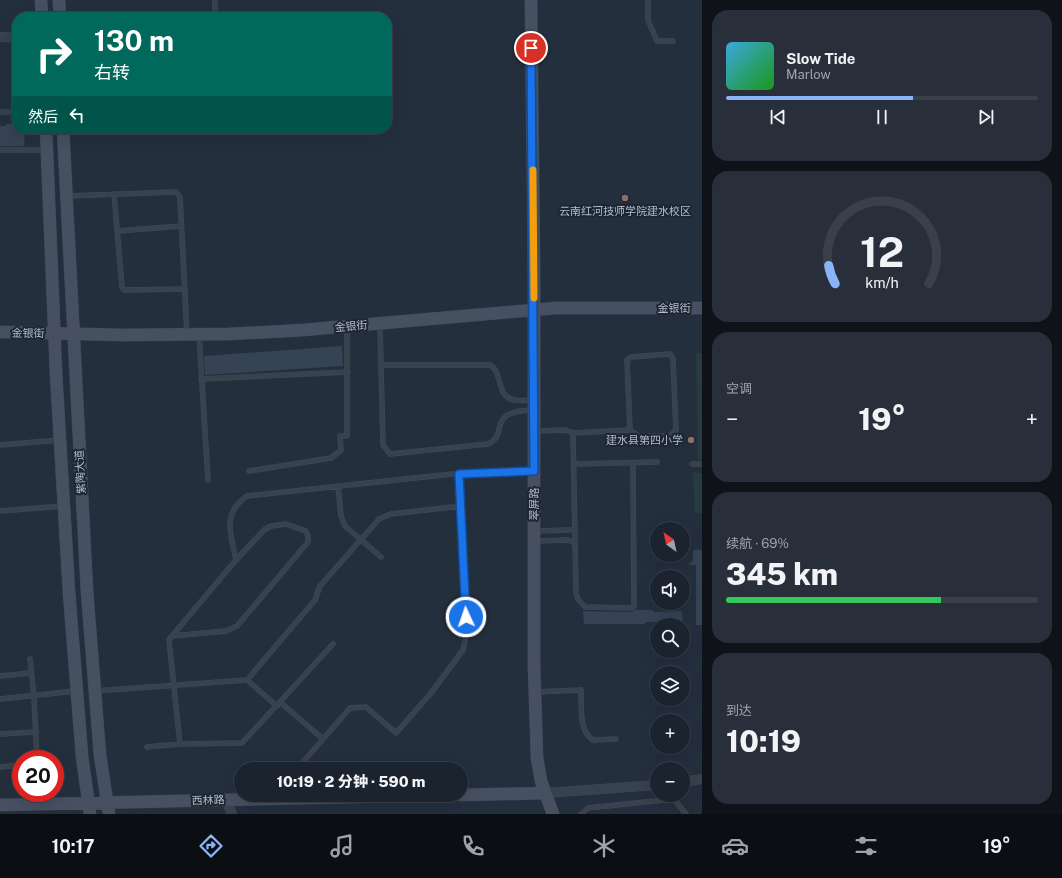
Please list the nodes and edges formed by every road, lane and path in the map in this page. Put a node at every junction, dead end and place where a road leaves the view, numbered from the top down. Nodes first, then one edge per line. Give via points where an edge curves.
1 (41, 0) edge
2 (59, 0) edge
3 (215, 0) edge
4 (531, 0) edge
5 (648, 0) edge
6 (42, 12) edge
7 (60, 12) edge
8 (215, 12) edge
9 (0, 37) edge
10 (12, 38) edge
11 (673, 41) dead end
12 (0, 112) edge
13 (12, 112) edge
14 (46, 134) edge
15 (63, 134) edge
16 (0, 150) edge
17 (47, 150) junction
18 (114, 194) junction
19 (66, 196) junction
20 (181, 226) junction
21 (117, 231) junction
22 (185, 290) junction
23 (702, 308) edge
24 (534, 310) junction
25 (380, 323) junction
26 (346, 326) junction
27 (0, 332) edge
28 (55, 333) junction
29 (73, 334) junction
30 (193, 334) junction
31 (381, 365) junction
32 (348, 372) junction
33 (201, 379) junction
34 (534, 405) junction
35 (630, 430) junction
36 (534, 431) junction
37 (573, 433) junction
38 (60, 440) junction
39 (0, 445) edge
40 (657, 462) dead end
41 (632, 463) junction
42 (574, 464) junction
43 (692, 464) dead end
44 (702, 464) edge
45 (249, 471) dead end
46 (534, 471) junction
47 (459, 474) junction
48 (208, 480) dead end
49 (338, 486) junction
50 (63, 506) junction
51 (460, 506) junction
52 (0, 512) edge
53 (575, 528) junction
54 (534, 536) junction
55 (361, 540) junction
56 (575, 543) junction
57 (381, 557) dead end
58 (236, 560) junction
59 (172, 636) junction
60 (333, 644) dead end
61 (30, 659) dead end
62 (31, 673) junction
63 (0, 676) edge
64 (247, 680) junction
65 (173, 685) junction
66 (77, 691) junction
67 (95, 691) junction
68 (535, 692) junction
69 (34, 697) junction
70 (0, 699) edge
71 (279, 705) junction
72 (36, 732) junction
73 (0, 734) edge
74 (323, 739) junction
75 (616, 739) dead end
76 (180, 744) junction
77 (147, 747) dead end
78 (37, 750) edge
79 (303, 762) edge
80 (12, 766) edge
81 (0, 767) edge
82 (702, 779) edge
83 (690, 781) edge
84 (650, 786) edge
85 (545, 793) junction
86 (468, 795) edge
87 (226, 799) junction
88 (234, 799) edge
89 (0, 805) edge
90 (89, 808) edge
91 (108, 808) edge
92 (232, 814) edge
93 (553, 814) edge
94 (581, 814) edge
95 (686, 814) edge

1 - 6 street
2 - 7 street
3 - 8 lane
4 - 24 street, 翠屏路
5 - 11 lane via 648,20 657,41
9 - 10 street
12 - 13 lane
14 - 17 street, 紫陶大道
15 - 19 street, 紫陶大道
16 - 17 lane
17 - 28 street, 紫陶大道
18 - 19 lane
18 - 20 lane via 176,192 180,197
18 - 21 lane
19 - 29 street, 紫陶大道
20 - 21 lane
20 - 22 lane
21 - 22 lane via 124,290
22 - 30 lane
23 - 24 street, 金银街
24 - 25 street, 金银街
24 - 34 street, 翠屏路
25 - 26 street, 金银街
25 - 31 lane
26 - 30 street, 金银街
26 - 32 lane
27 - 28 street, 金银街
28 - 29 street, 金银街
28 - 38 street, 紫陶大道
29 - 30 street, 金银街
29 - 67 street, 紫陶大道
30 - 33 lane
31 - 34 lane via 490,364 496,369 499,385 508,397
31 - 34 lane via 383,445 390,454 488,444 495,439 500,421 508,414
32 - 33 lane
32 - 45 lane via 347,436 340,436 341,450 331,458
33 - 48 lane
34 - 36 street, 翠屏路
35 - 35 lane via 627,360 631,357 670,354 673,359 676,430 670,436 639,436
35 - 37 lane
36 - 37 lane via 565,430
36 - 46 street, 翠屏路
37 - 42 lane
38 - 39 lane
38 - 50 street, 紫陶大道
40 - 41 lane
41 - 42 lane
41 - 56 lane via 632,608 589,608 582,605 576,594
42 - 53 lane
43 - 44 lane
46 - 47 lane
46 - 54 street, 翠屏路
47 - 49 lane
47 - 51 lane
49 - 55 lane via 344,523
49 - 58 lane via 247,496 235,507 228,523
50 - 52 lane
50 - 66 street, 紫陶大道
51 - 55 lane via 387,515 379,519
51 - 74 lane via 467,632 463,650 396,733 366,707 356,707 350,708
53 - 54 lane
53 - 56 lane
54 - 56 lane
54 - 68 street, 翠屏路
55 - 57 lane
55 - 64 lane via 320,586 314,600
58 - 59 lane
58 - 59 lane via 264,530 271,526 294,526 304,530 308,536 308,542 237,626 226,631
59 - 65 lane via 168,645
60 - 71 lane
61 - 62 lane
62 - 63 lane
62 - 69 lane
64 - 65 lane
64 - 71 lane
65 - 67 lane
65 - 76 lane
66 - 69 lane
66 - 90 street, 紫陶大道
67 - 91 street, 紫陶大道
68 - 75 lane via 581,690 583,726 586,734 593,740
68 - 85 street, 翠屏路 via 537,758
69 - 70 lane
69 - 72 lane
71 - 74 lane
71 - 76 lane via 242,744
72 - 73 lane
72 - 78 lane
74 - 79 lane
76 - 77 lane
80 - 81 lane
82 - 83 street
84 - 85 street
85 - 86 street
85 - 93 street, 翠屏路
87 - 88 street, 西林路
87 - 91 street, 西林路
87 - 92 street
89 - 90 street, 西林路
90 - 91 street, 西林路
94 - 95 lane via 588,808 674,799

